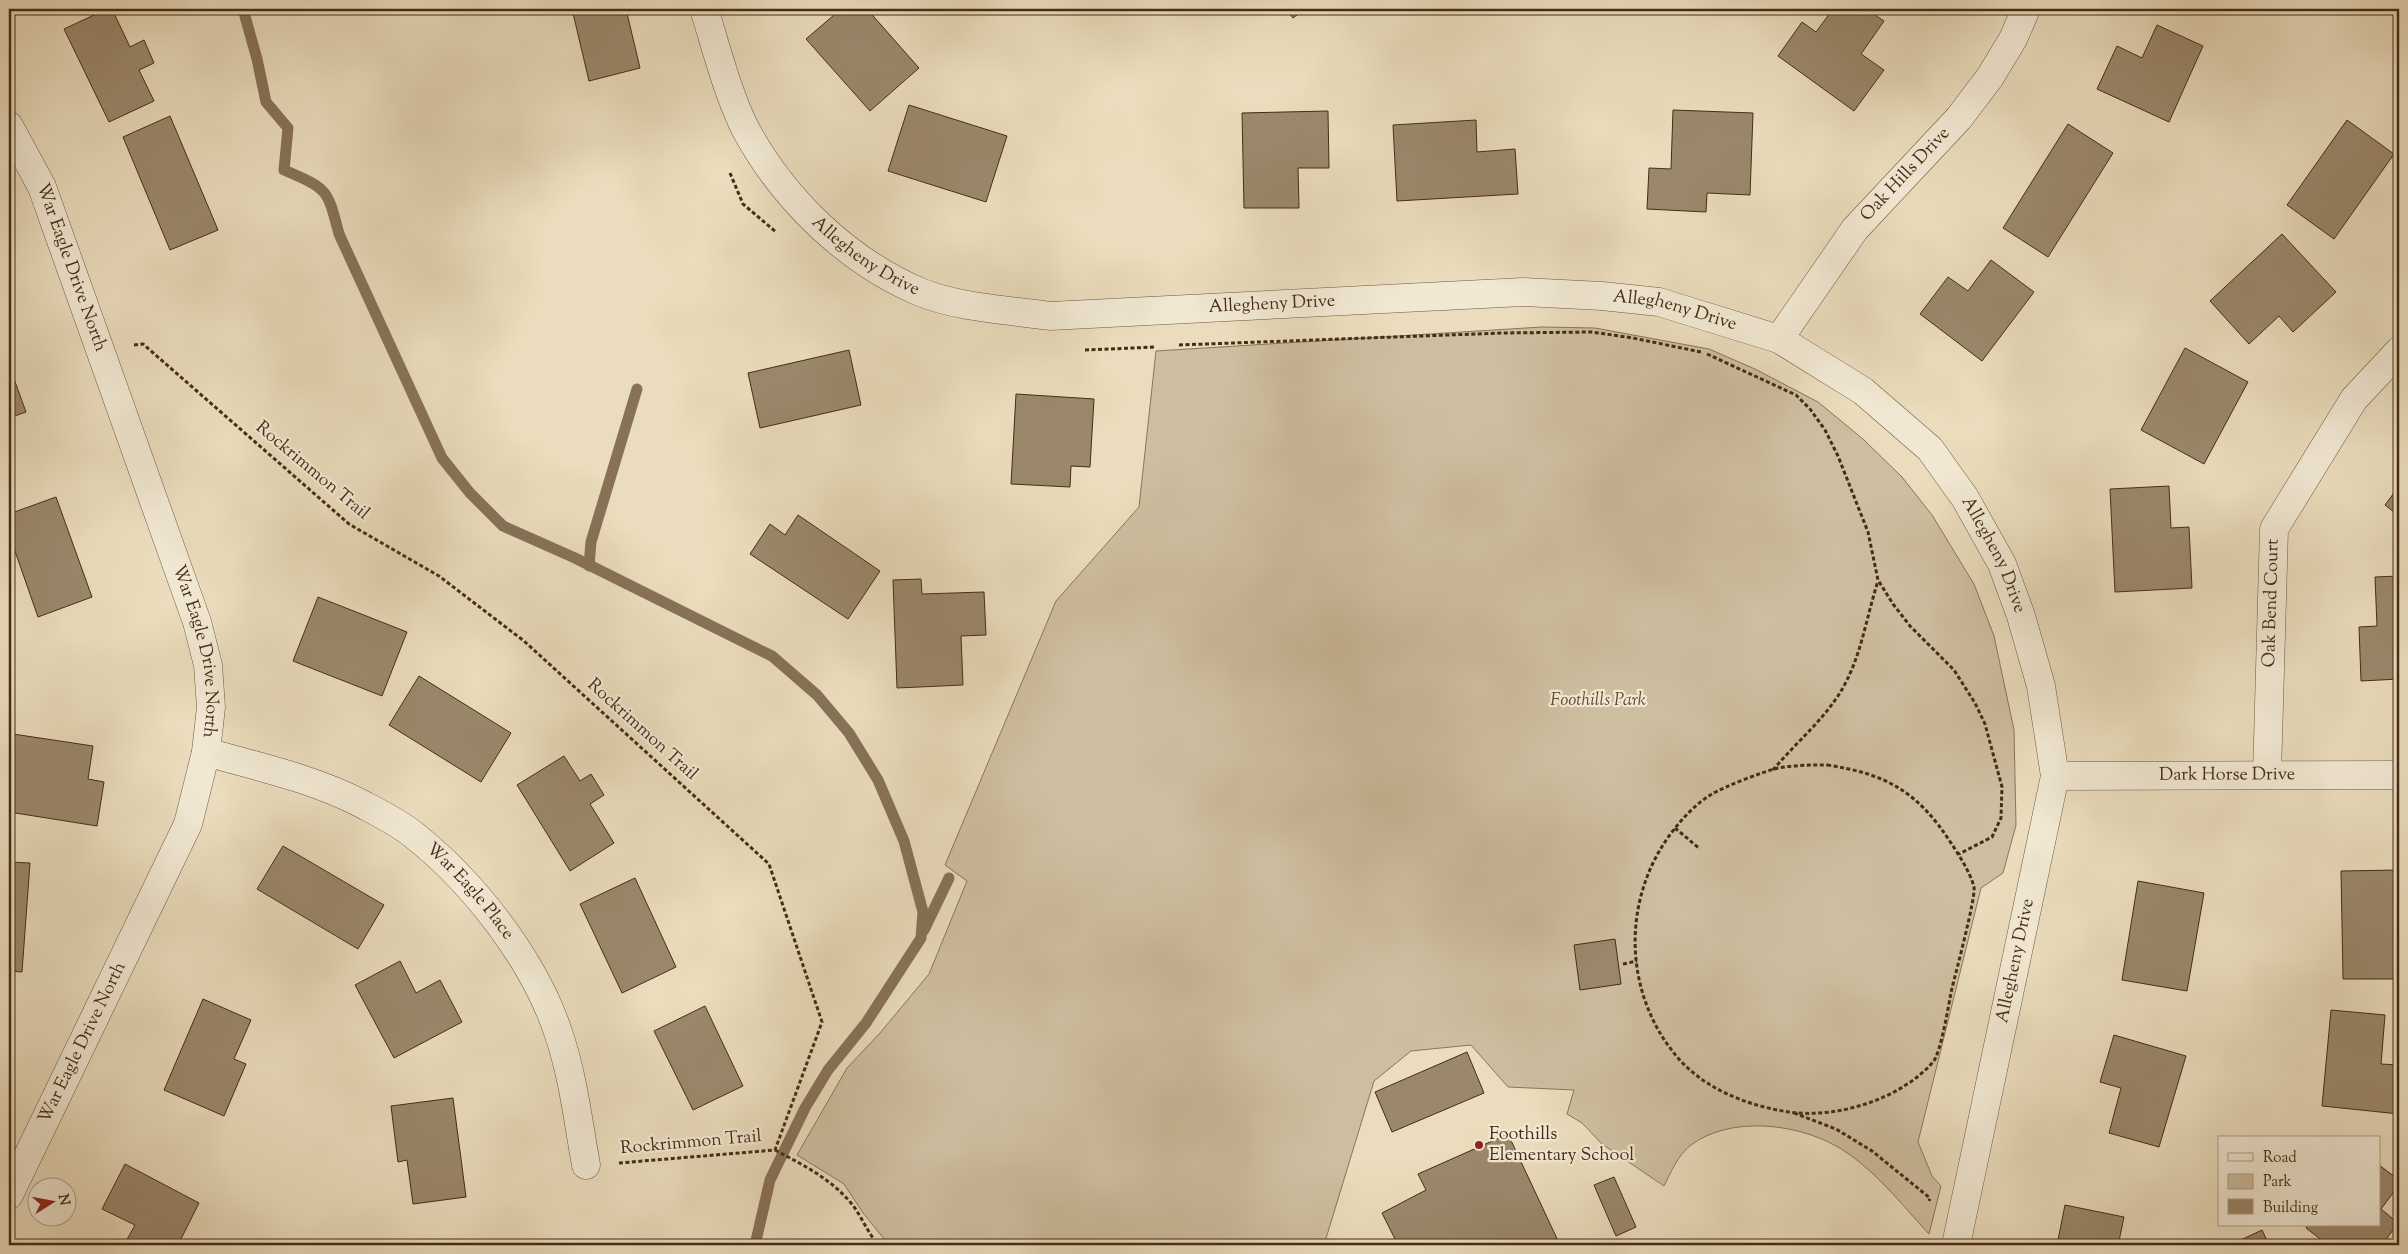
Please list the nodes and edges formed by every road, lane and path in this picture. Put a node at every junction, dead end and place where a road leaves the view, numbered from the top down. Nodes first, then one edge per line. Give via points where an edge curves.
1 (704, 9) edge
2 (2026, 9) edge
3 (9, 126) edge
4 (729, 171) dead end
5 (778, 233) dead end
6 (1779, 339) junction
7 (1164, 346) dead end
8 (1174, 346) dead end
9 (99, 350) junction
10 (1082, 350) dead end
11 (2399, 352) edge
12 (1878, 580) junction
13 (206, 752) junction
14 (1772, 770) junction
15 (2267, 775) junction
16 (2399, 775) edge
17 (2055, 776) junction
18 (1676, 828) junction
19 (1700, 849) dead end
20 (1959, 854) junction
21 (1637, 962) junction
22 (1623, 964) dead end
23 (1792, 1112) junction
24 (775, 1150) junction
25 (586, 1165) joint
26 (9, 1195) edge
27 (1930, 1198) dead end
28 (1668, 1242) dead end
29 (879, 1245) edge
30 (1680, 1245) edge
31 (1956, 1245) edge

1 - 6 street, Allegheny Drive via 746,129 779,182 828,234 875,268 921,292 975,306 1050,316 1523,292 1602,296 1659,302
2 - 6 street, Oak Hills Drive via 2013,39 1990,77 1959,118 1855,229
3 - 9 street, War Eagle Drive North via 42,187
4 - 5 path via 743,204
6 - 17 street, Allegheny Drive via 1864,391 1930,449 1965,498 2002,564 2021,616 2040,686
7 - 10 path
8 - 12 path via 1502,332 1592,332 1704,353 1796,396 1810,409 1838,456 1868,532
9 - 13 street, War Eagle Drive North via 197,622 208,665 211,707
9 - 24 path, Rockrimmon Trail via 143,344 349,524 439,576 524,641 769,864 822,1022
11 - 15 street, Oak Bend Court via 2354,399 2274,528
12 - 14 path via 1858,655 1845,684 1823,716
12 - 20 path via 1910,626 1954,670 1978,710 1994,752 2002,787 2001,818 1992,837
13 - 25 street, War Eagle Place via 305,779 363,804 414,834 457,873 494,916 536,982 558,1031
13 - 26 street, War Eagle Drive North via 188,824
14 - 18 path via 1712,794
14 - 20 path via 1827,765 1858,770 1890,783 1919,801
15 - 16 street, Dark Horse Drive
15 - 17 street, Dark Horse Drive
17 - 31 street, Allegheny Drive
18 - 19 path
18 - 21 path via 1659,851 1643,882 1635,919
20 - 23 path via 1975,888 1936,1060 1911,1082 1868,1105 1830,1112
21 - 22 path
21 - 23 path via 1650,1016 1679,1059 1713,1087 1751,1105
23 - 27 path via 1836,1129 1865,1147
24 - 25 path, Rockrimmon Trail
24 - 29 path via 827,1178 852,1204 870,1236
28 - 30 path

